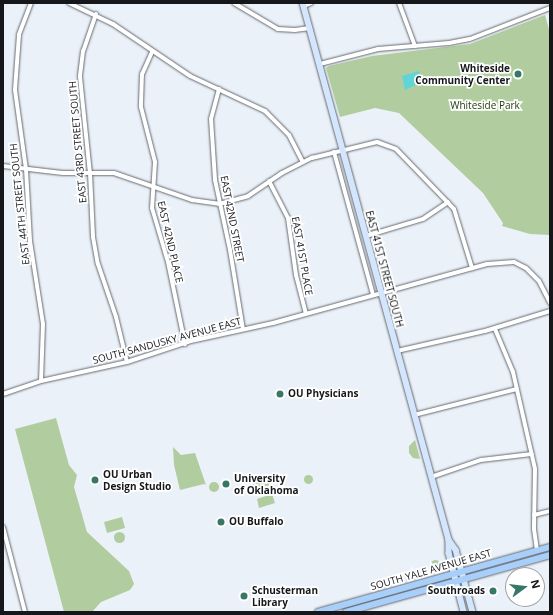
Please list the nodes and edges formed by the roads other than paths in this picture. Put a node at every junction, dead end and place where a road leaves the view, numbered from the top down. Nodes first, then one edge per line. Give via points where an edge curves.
1 (31, 3) edge
2 (70, 3) edge
3 (234, 3) edge
4 (311, 3) edge
5 (399, 3) edge
6 (303, 4) edge
7 (550, 8) edge
8 (96, 14) junction
9 (310, 28) junction
10 (415, 46) junction
11 (152, 52) junction
12 (320, 64) junction
13 (219, 89) junction
14 (343, 150) junction
15 (334, 152) junction
16 (302, 162) junction
17 (3, 166) edge
18 (26, 168) junction
19 (90, 172) junction
20 (269, 181) junction
21 (153, 185) junction
22 (448, 202) junction
23 (219, 204) junction
24 (366, 236) junction
25 (472, 268) junction
26 (382, 294) junction
27 (373, 295) junction
28 (550, 303) edge
29 (550, 311) edge
30 (306, 314) junction
31 (243, 329) junction
32 (495, 329) junction
33 (185, 344) junction
34 (397, 352) junction
35 (127, 362) junction
36 (41, 381) junction
37 (517, 389) junction
38 (3, 394) edge
39 (414, 415) junction
40 (532, 454) junction
41 (431, 477) junction
42 (550, 511) edge
43 (534, 515) junction
44 (3, 527) edge
45 (449, 540) junction
46 (550, 548) edge
47 (537, 551) junction
48 (550, 555) edge
49 (462, 571) junction
50 (454, 574) junction
51 (464, 579) junction
52 (456, 581) junction
53 (358, 601) junction
54 (348, 611) edge
55 (25, 612) edge
56 (318, 612) edge
57 (464, 612) edge
58 (472, 612) edge

1 - 18 street, EAST 44TH STREET SOUTH via 20,34 15,68
2 - 8 street
3 - 9 street via 278,29
4 - 6 street
5 - 10 street
6 - 9 main road, EAST 41ST STREET SOUTH
7 - 10 street via 470,38
8 - 11 street
8 - 19 street, EAST 43RD STREET SOUTH via 83,51 80,77
9 - 12 main road, EAST 41ST STREET SOUTH
10 - 12 street via 373,50
11 - 13 street via 190,76
11 - 21 street, EAST 42ND PLACE via 142,74 140,98 155,162
12 - 14 main road, EAST 41ST STREET SOUTH
13 - 16 street via 253,104 280,124 295,145
13 - 23 street, EAST 42ND STREET via 211,119
14 - 15 street
14 - 22 street via 371,143 391,146
14 - 24 main road, EAST 41ST STREET SOUTH
15 - 16 street
15 - 27 street, EAST 41ST STREET SOUTH
16 - 20 street
17 - 18 street
18 - 19 street via 63,173
18 - 36 street, EAST 44TH STREET SOUTH via 30,241 43,324
19 - 21 street via 114,173
19 - 35 street, EAST 43RD STREET SOUTH via 94,250 116,317
20 - 23 street via 244,198
20 - 30 street, EAST 41ST PLACE via 288,218 296,275
21 - 23 street via 192,200
21 - 33 street, EAST 42ND PLACE via 152,208 168,262
22 - 24 street via 423,219
22 - 25 street via 460,222
23 - 31 street, EAST 42ND STREET via 230,250
24 - 26 main road, EAST 41ST STREET SOUTH
25 - 26 street, SOUTH SANDUSKY AVENUE EAST
25 - 28 street, SOUTH SANDUSKY AVENUE EAST via 498,262 514,262 526,268 539,281
26 - 27 street, SOUTH SANDUSKY AVENUE EAST
26 - 34 main road, EAST 41ST STREET SOUTH
27 - 30 street, SOUTH SANDUSKY AVENUE EAST
29 - 32 street
30 - 31 street, SOUTH SANDUSKY AVENUE EAST
31 - 33 street, SOUTH SANDUSKY AVENUE EAST
32 - 34 street
32 - 37 street
33 - 35 street, SOUTH SANDUSKY AVENUE EAST
34 - 39 main road, EAST 41ST STREET SOUTH
35 - 36 street, SOUTH SANDUSKY AVENUE EAST
36 - 38 street, SOUTH SANDUSKY AVENUE EAST
37 - 39 street
37 - 40 street
39 - 41 main road, EAST 41ST STREET SOUTH
40 - 41 street via 481,460
40 - 43 street via 536,479
41 - 45 main road, EAST 41ST STREET SOUTH
42 - 43 street
43 - 47 street
44 - 55 street
45 - 49 main road, EAST 41ST STREET SOUTH via 456,550
45 - 50 main road, EAST 41ST STREET SOUTH
46 - 47 main road, SOUTH YALE AVENUE EAST
47 - 49 main road, SOUTH YALE AVENUE EAST
48 - 51 main road, SOUTH YALE AVENUE EAST
49 - 50 main road, SOUTH YALE AVENUE EAST
49 - 51 main road, EAST 41ST STREET SOUTH
50 - 52 main road, EAST 41ST STREET SOUTH
50 - 53 main road, SOUTH YALE AVENUE EAST
51 - 52 main road, SOUTH YALE AVENUE EAST
51 - 58 main road, EAST 41ST STREET SOUTH
52 - 54 main road, SOUTH YALE AVENUE EAST
52 - 57 main road, EAST 41ST STREET SOUTH
53 - 54 main road
53 - 56 main road, SOUTH YALE AVENUE EAST

